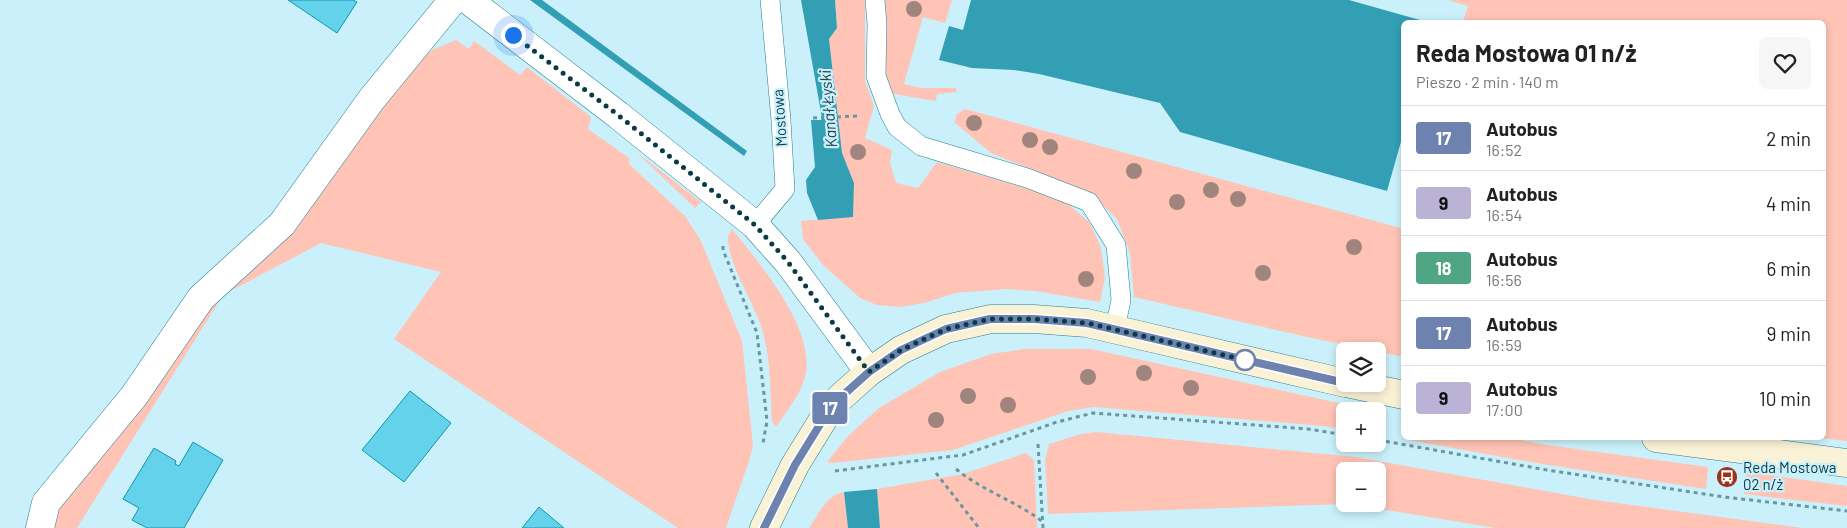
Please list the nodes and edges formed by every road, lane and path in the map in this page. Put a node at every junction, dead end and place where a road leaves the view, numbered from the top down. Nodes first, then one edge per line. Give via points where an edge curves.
1 (453, 0) edge
2 (468, 0) edge
3 (770, 0) edge
4 (875, 0) edge
5 (839, 117) dead end
6 (822, 118) dead end
7 (755, 225) junction
8 (724, 242) dead end
9 (1116, 329) junction
10 (869, 372) junction
11 (1336, 380) edge
12 (1386, 391) edge
13 (1401, 394) edge
14 (1336, 434) edge
15 (1671, 440) edge
16 (1386, 441) edge
17 (763, 443) dead end
18 (1038, 444) dead end
19 (1847, 463) edge
20 (956, 469) dead end
21 (936, 473) dead end
22 (830, 479) dead end
23 (1847, 511) edge
24 (1043, 522) junction
25 (40, 528) edge
26 (764, 528) edge
27 (978, 528) edge
28 (1043, 528) edge

1 - 25 street via 372,100 282,224 201,298 134,396 46,503
2 - 7 street
3 - 7 lane, Mostowa via 785,189
4 - 9 lane via 876,76 897,127 920,146 1027,178 1090,202 1116,245 1121,300
5 - 6 path
7 - 10 street via 788,262
8 - 17 path via 723,250 757,333 767,421
9 - 10 main road via 1043,319 990,319 946,329 901,350
9 - 11 main road
10 - 26 main road via 832,405 795,465
12 - 13 main road
14 - 22 path via 1093,413 1057,422 963,455 836,470
15 - 19 main road
16 - 23 path via 1724,497
18 - 24 path
20 - 24 path
21 - 27 path
24 - 28 path

